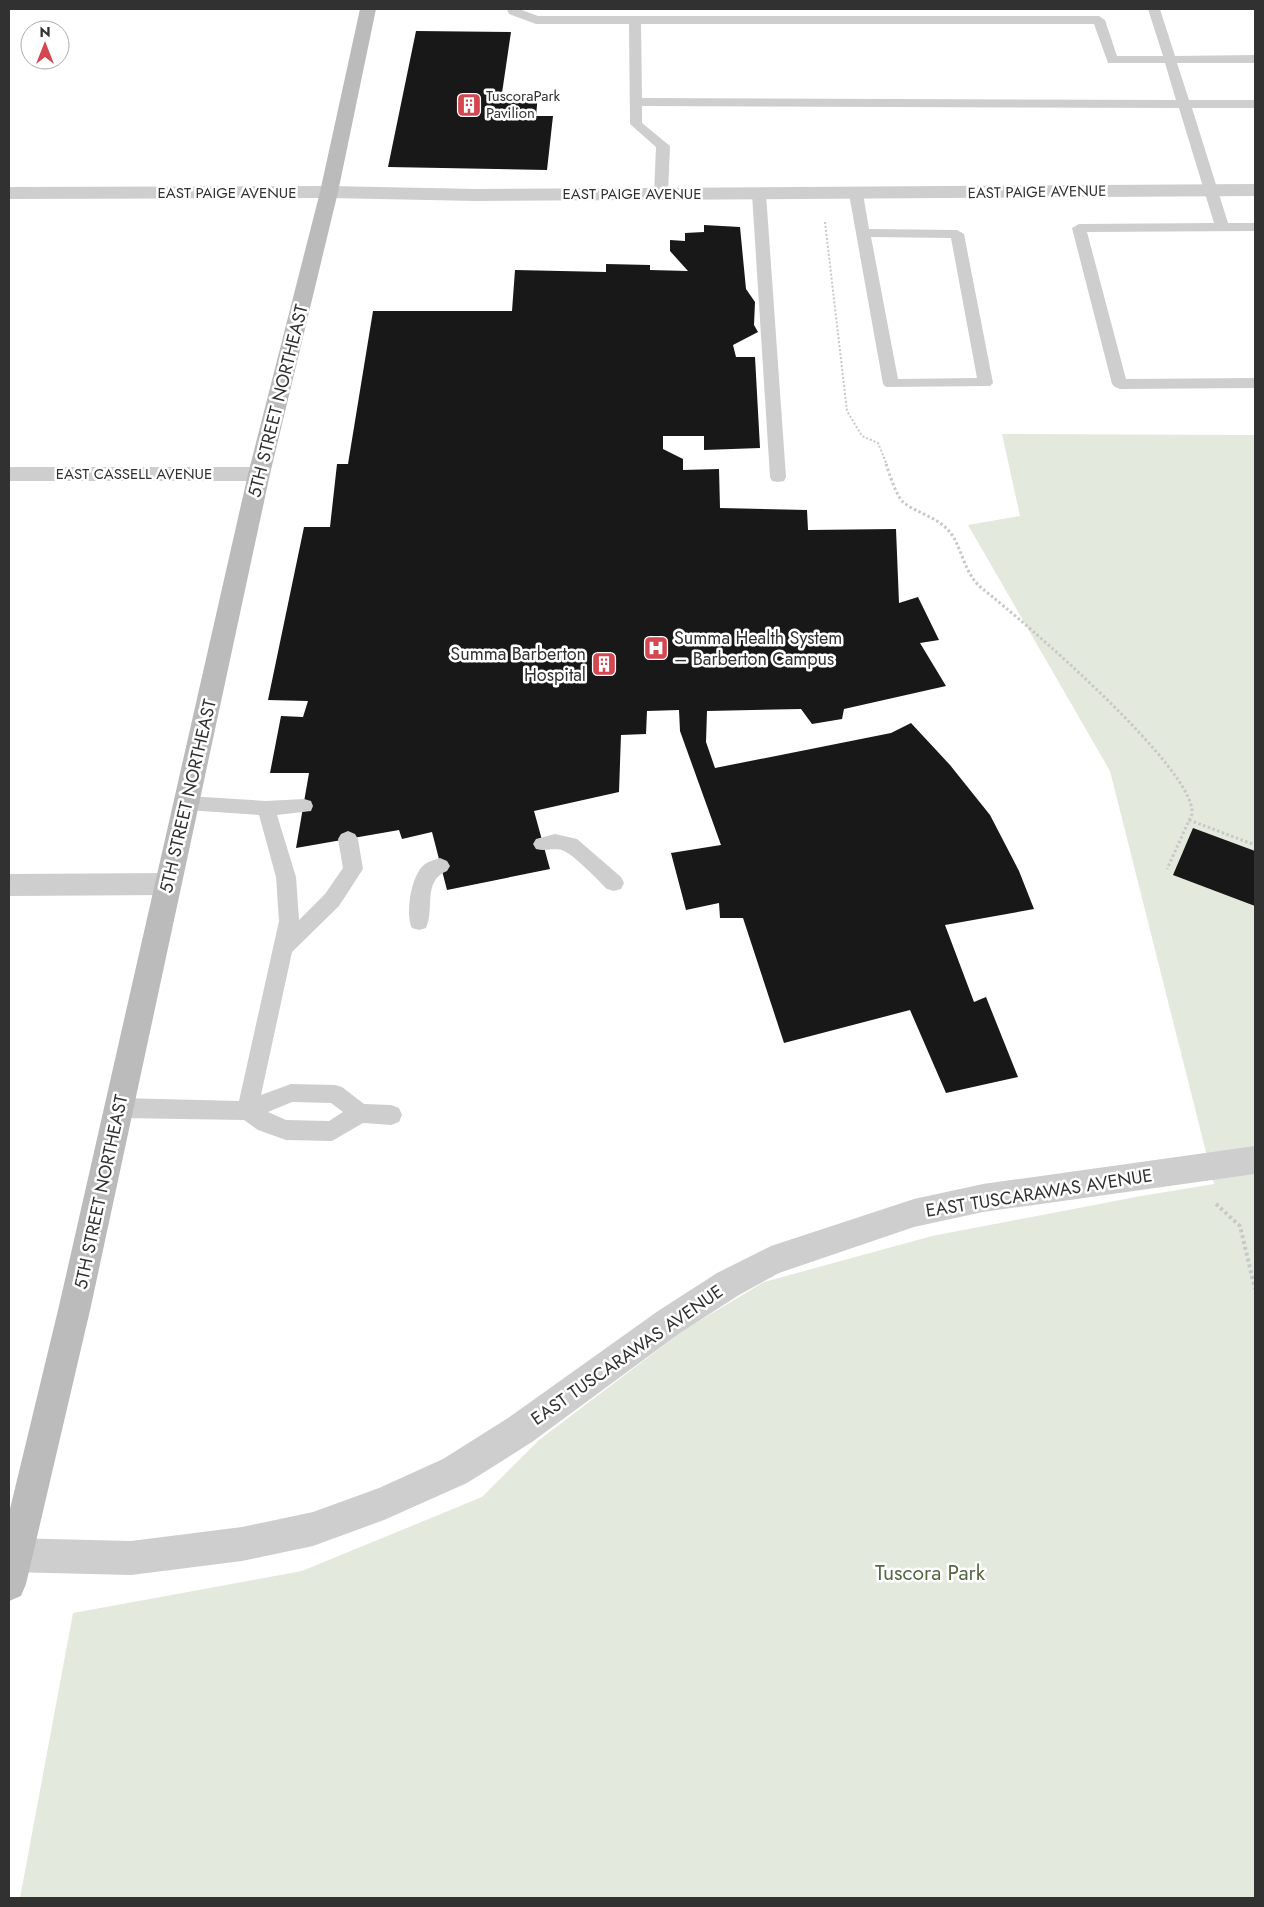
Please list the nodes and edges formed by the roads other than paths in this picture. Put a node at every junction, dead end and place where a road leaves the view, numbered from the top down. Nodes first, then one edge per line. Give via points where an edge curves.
1 (368, 9) edge
2 (513, 9) edge
3 (1156, 15) edge
4 (635, 20) junction
5 (1170, 59) junction
6 (1255, 59) edge
7 (636, 102) junction
8 (1184, 104) junction
9 (1255, 104) edge
10 (1212, 190) junction
11 (1255, 190) edge
12 (329, 192) junction
13 (9, 193) edge
14 (661, 194) junction
15 (759, 194) junction
16 (856, 194) junction
17 (1222, 227) junction
18 (1255, 227) edge
19 (864, 233) junction
20 (1255, 383) edge
21 (9, 474) edge
22 (259, 474) junction
23 (778, 477) dead end
24 (187, 804) junction
25 (304, 806) dead end
26 (266, 808) junction
27 (348, 839) dead end
28 (543, 844) dead end
29 (440, 866) dead end
30 (614, 883) dead end
31 (9, 884) edge
32 (168, 884) junction
33 (419, 922) dead end
34 (282, 949) junction
35 (120, 1108) junction
36 (247, 1111) junction
37 (360, 1113) junction
38 (391, 1115) dead end
39 (1255, 1160) edge
40 (11, 1564) edge

1 - 12 main road, 5TH STREET NORTHEAST
2 - 4 lane via 536,20
3 - 5 lane
4 - 5 lane via 1099,20 1112,60
4 - 7 lane
5 - 6 lane
5 - 8 lane
7 - 8 lane
7 - 14 lane via 636,124 663,146
8 - 9 lane
8 - 10 lane
10 - 11 street, EAST PAIGE AVENUE
10 - 16 street, EAST PAIGE AVENUE
10 - 17 lane
12 - 13 street, EAST PAIGE AVENUE
12 - 14 street, EAST PAIGE AVENUE
12 - 22 main road, 5TH STREET NORTHEAST
14 - 15 street, EAST PAIGE AVENUE
15 - 16 street, EAST PAIGE AVENUE
15 - 23 lane
16 - 19 lane
17 - 18 lane
17 - 20 lane via 1079,228 1120,384
19 - 19 lane via 891,384 985,383 957,234
21 - 22 street, EAST CASSELL AVENUE
22 - 24 main road, 5TH STREET NORTHEAST
24 - 26 lane
24 - 32 main road, 5TH STREET NORTHEAST
25 - 26 lane
26 - 34 lane via 286,877 289,921
27 - 34 lane via 353,869 332,900
28 - 30 lane via 570,844
29 - 33 lane via 433,867 427,874 421,891
31 - 32 street
32 - 35 main road, 5TH STREET NORTHEAST
34 - 36 lane
35 - 36 lane
35 - 40 main road, 5TH STREET NORTHEAST via 73,1316
36 - 37 lane via 291,1093 335,1094
36 - 37 lane via 286,1130 332,1131
37 - 38 lane
39 - 40 street, EAST TUSCARAWAS AVENUE via 984,1198 914,1212 771,1261 669,1322 520,1430 455,1471 384,1503 313,1529 242,1544 131,1558

